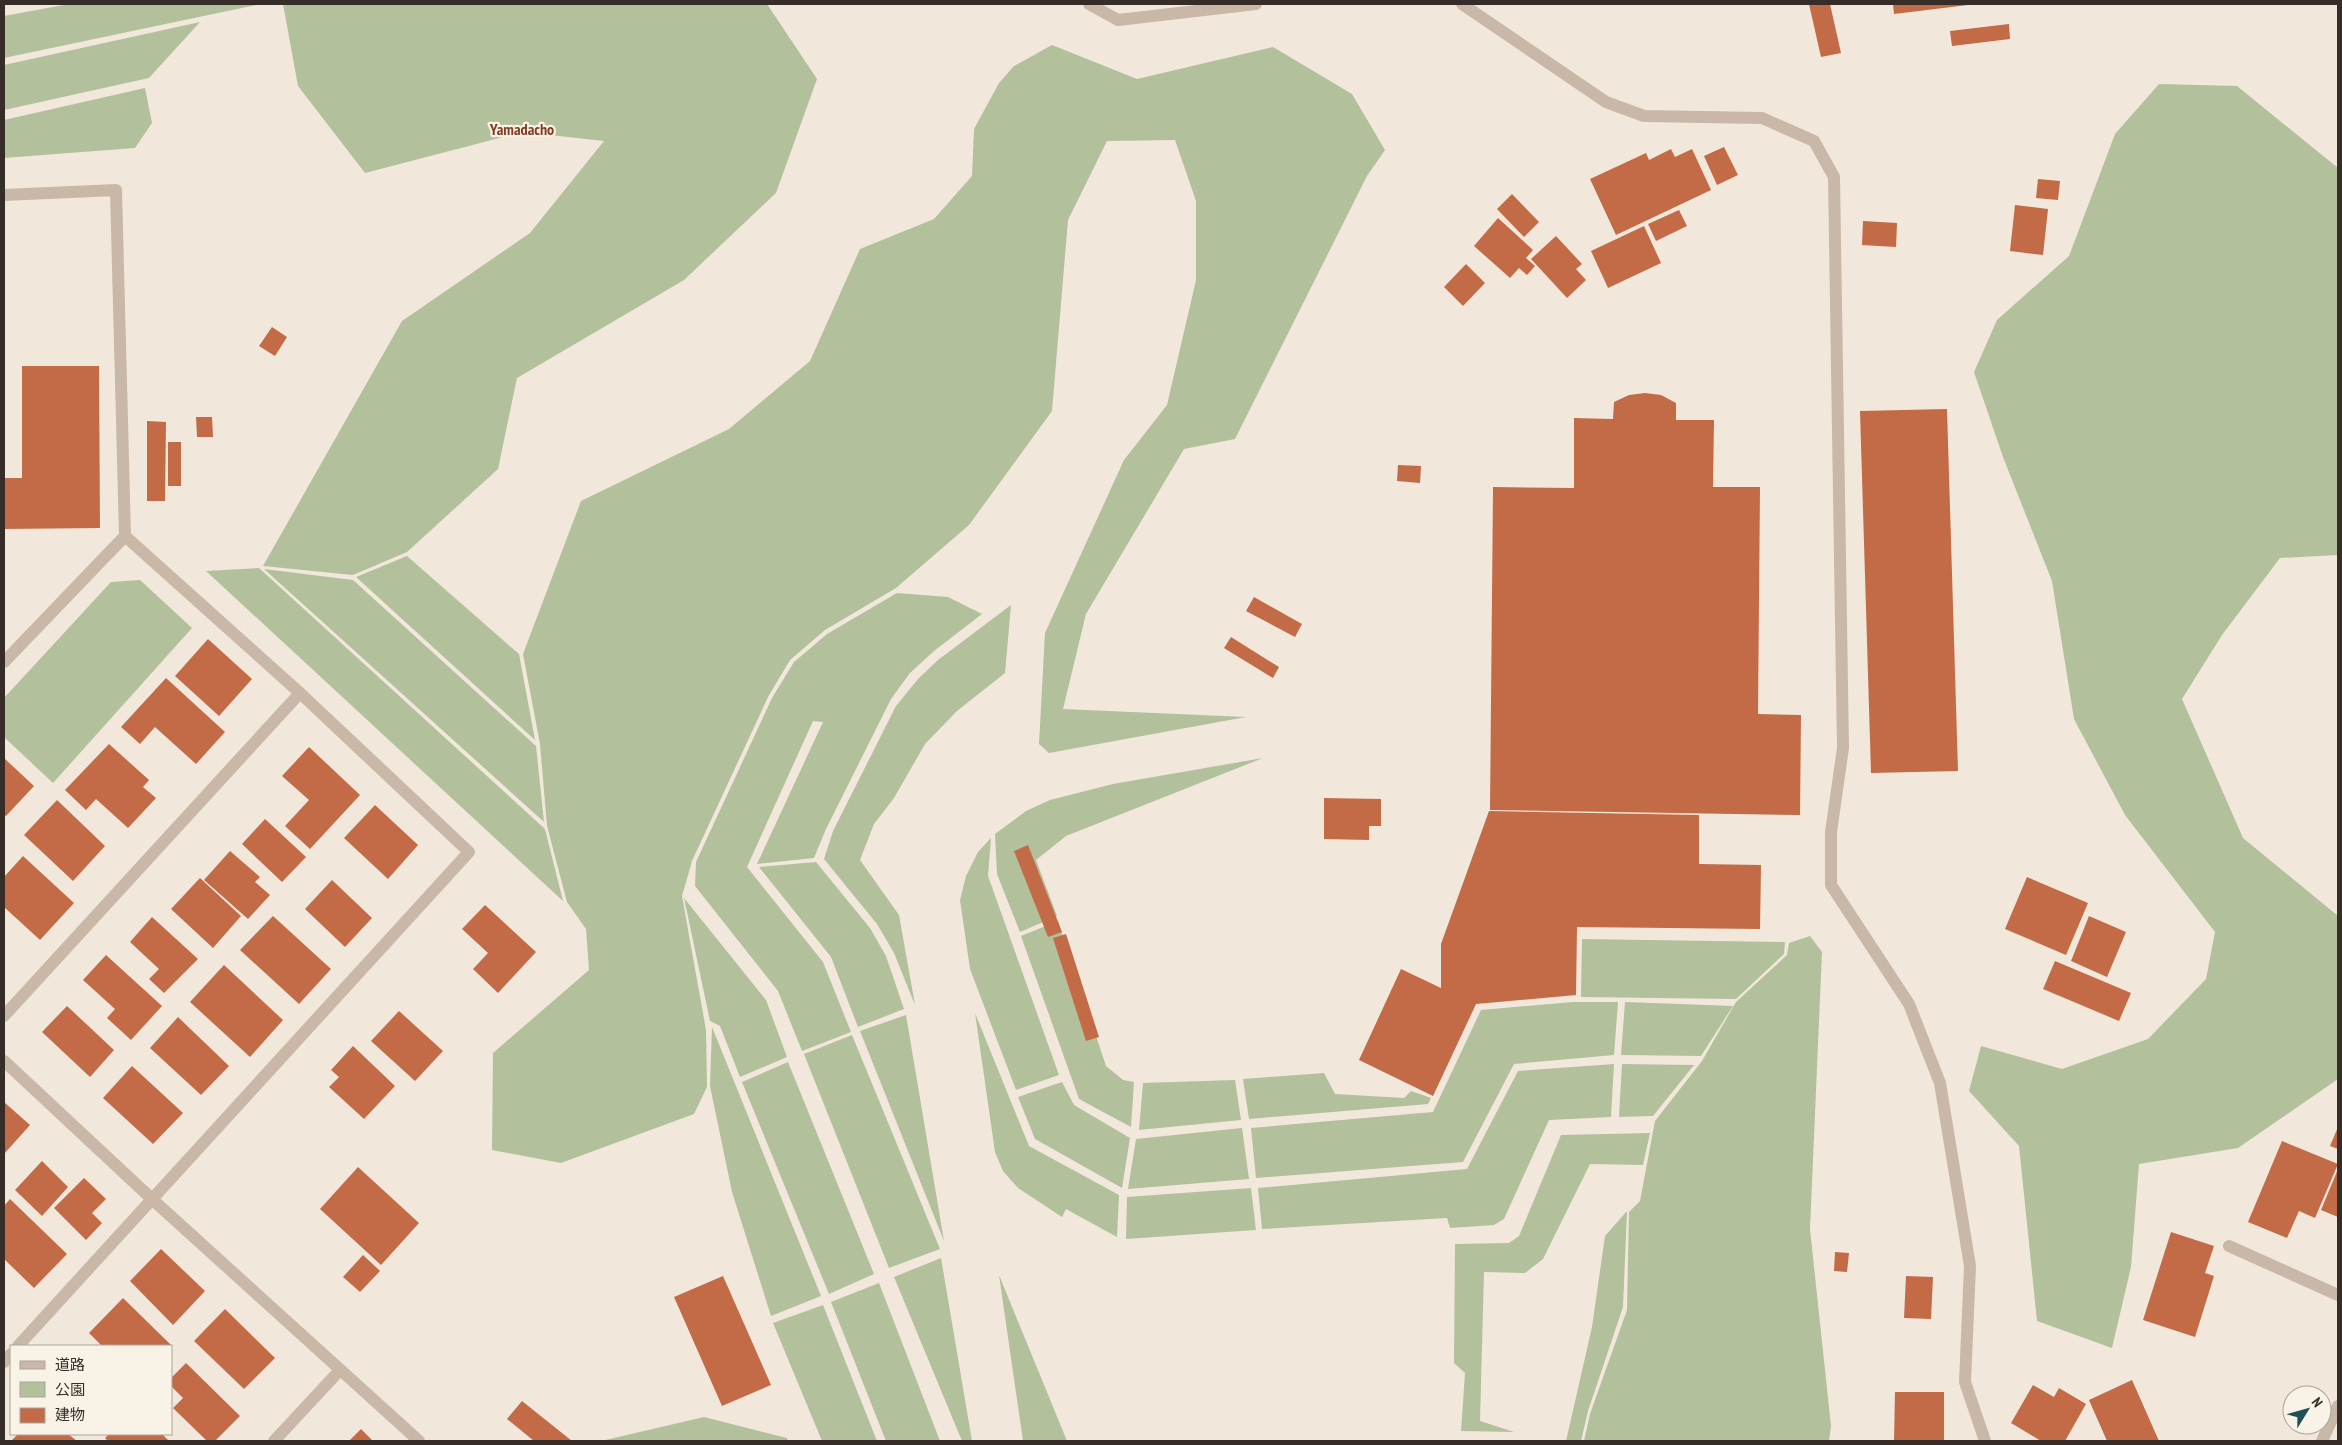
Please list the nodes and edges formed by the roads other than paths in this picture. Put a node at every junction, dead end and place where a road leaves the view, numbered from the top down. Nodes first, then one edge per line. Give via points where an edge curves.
1 (1089, 4) edge
2 (1256, 4) edge
3 (1462, 4) edge
4 (4, 194) edge
5 (125, 536) junction
6 (4, 662) edge
7 (300, 693) junction
8 (4, 1016) edge
9 (4, 1060) edge
10 (153, 1200) junction
11 (2229, 1246) dead end
12 (2338, 1295) edge
13 (19, 1345) edge
14 (340, 1370) junction
15 (2338, 1406) edge
16 (274, 1441) edge
17 (419, 1441) edge
18 (1985, 1441) edge
19 (2322, 1441) edge

1 - 2 street via 1118,20
3 - 18 street via 1606,102 1644,116 1762,118 1814,141 1834,177 1843,748 1831,832 1831,885 1909,1004 1940,1083 1970,1266 1966,1382
4 - 5 street via 116,190
5 - 6 street
5 - 7 street
7 - 8 street
7 - 10 street via 469,852
9 - 10 street
10 - 13 street
10 - 14 street
11 - 12 street
14 - 16 street
14 - 17 street
15 - 19 street

